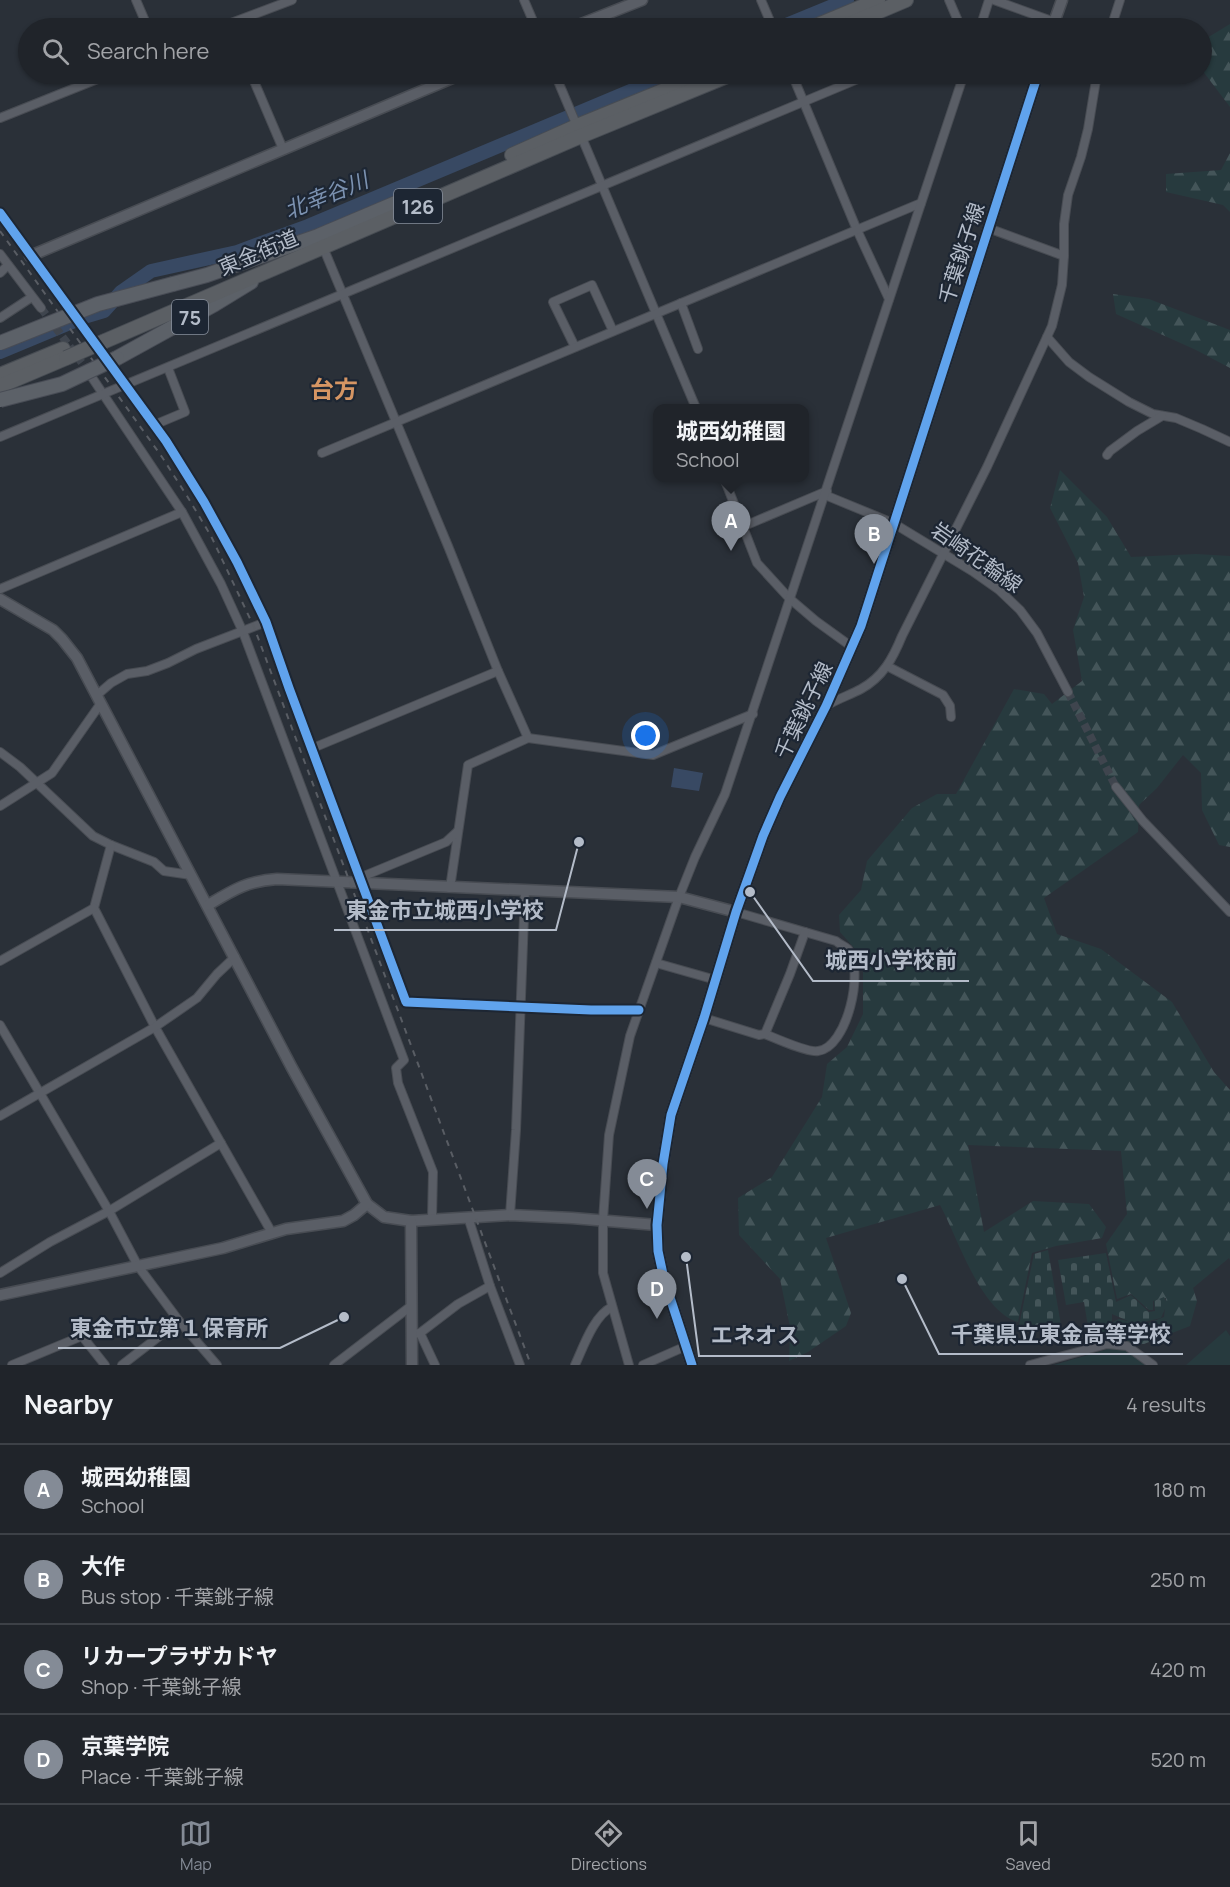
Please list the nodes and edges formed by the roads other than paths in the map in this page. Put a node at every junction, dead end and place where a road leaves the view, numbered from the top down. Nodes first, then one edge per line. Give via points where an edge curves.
1 (136, 0) edge
2 (292, 0) edge
3 (524, 0) edge
4 (642, 0) edge
5 (761, 0) edge
6 (878, 0) edge
7 (906, 0) edge
8 (949, 0) edge
9 (989, 0) edge
10 (994, 0) edge
11 (1062, 0) edge
12 (1120, 0) edge
13 (144, 18) edge
14 (249, 18) edge
15 (532, 18) edge
16 (596, 18) edge
17 (769, 18) edge
18 (836, 18) edge
19 (864, 18) edge
20 (957, 18) edge
21 (983, 18) edge
22 (1036, 18) edge
23 (1056, 18) edge
24 (1114, 18) edge
25 (85, 84) edge
26 (255, 84) edge
27 (438, 84) edge
28 (559, 84) edge
29 (682, 84) edge
30 (705, 84) edge
31 (796, 84) edge
32 (845, 84) edge
33 (961, 84) edge
34 (1035, 84) edge
35 (1095, 84) edge
36 (803, 101) junction
37 (0, 118) edge
38 (579, 131) junction
39 (283, 149) junction
40 (602, 187) junction
41 (414, 200) junction
42 (921, 203) junction
43 (0, 213) edge
44 (988, 228) junction
45 (857, 230) junction
46 (323, 247) junction
47 (0, 254) edge
48 (30, 256) junction
49 (1064, 256) junction
50 (8, 265) junction
51 (0, 273) edge
52 (262, 273) junction
53 (344, 295) junction
54 (32, 297) junction
55 (889, 300) junction
56 (681, 303) junction
57 (41, 308) tunnel mouth
58 (655, 314) junction
59 (0, 318) edge
60 (614, 332) junction
61 (103, 337) junction
62 (1047, 337) junction
63 (0, 343) edge
64 (575, 347) junction
65 (698, 349) dead end
66 (64, 353) junction
67 (168, 368) junction
68 (0, 375) edge
69 (91, 376) tunnel mouth
70 (0, 386) edge
71 (126, 386) junction
72 (104, 393) junction
73 (0, 400) edge
74 (694, 404) edge
75 (1162, 416) junction
76 (396, 422) junction
77 (154, 425) junction
78 (0, 437) edge
79 (1230, 442) edge
80 (322, 453) dead end
81 (1107, 455) dead end
82 (726, 482) edge
83 (826, 493) junction
84 (182, 512) junction
85 (893, 523) junction
86 (742, 526) junction
87 (943, 554) junction
88 (0, 598) edge
89 (789, 598) junction
90 (266, 622) junction
91 (243, 632) junction
92 (852, 647) junction
93 (887, 666) junction
94 (498, 671) junction
95 (1068, 692) tunnel mouth
96 (99, 699) junction
97 (826, 706) junction
98 (753, 714) junction
99 (951, 717) dead end
100 (528, 738) junction
101 (313, 748) junction
102 (0, 752) edge
103 (38, 784) junction
104 (1116, 787) tunnel mouth
105 (0, 806) edge
106 (458, 831) junction
107 (111, 845) junction
108 (191, 875) junction
109 (360, 880) junction
110 (336, 882) junction
111 (450, 888) junction
112 (525, 890) junction
113 (679, 897) junction
114 (208, 905) junction
115 (94, 908) junction
116 (736, 912) junction
117 (1230, 912) edge
118 (805, 932) junction
119 (235, 957) junction
120 (0, 962) edge
121 (656, 963) junction
122 (716, 980) junction
123 (521, 1006) junction
124 (639, 1010) junction
125 (704, 1018) junction
126 (0, 1025) edge
127 (155, 1027) junction
128 (765, 1034) junction
129 (39, 1094) junction
130 (0, 1116) edge
131 (222, 1143) junction
132 (367, 1204) junction
133 (109, 1211) junction
134 (510, 1215) junction
135 (468, 1217) junction
136 (432, 1220) junction
137 (603, 1220) junction
138 (411, 1221) junction
139 (657, 1225) junction
140 (272, 1233) junction
141 (138, 1266) junction
142 (0, 1273) edge
143 (490, 1286) junction
144 (0, 1295) edge
145 (411, 1306) junction
146 (612, 1307) junction
147 (179, 1321) junction
148 (416, 1334) junction
149 (684, 1347) junction
150 (12, 1365) edge
151 (105, 1365) edge
152 (123, 1365) edge
153 (217, 1365) edge
154 (334, 1365) edge
155 (412, 1365) edge
156 (435, 1365) edge
157 (520, 1365) edge
158 (575, 1365) edge
159 (629, 1365) edge
160 (643, 1365) edge
161 (692, 1365) edge
162 (1030, 1365) edge
163 (1153, 1365) edge

1 - 13 street
2 - 14 street
3 - 15 street
4 - 16 street
5 - 17 street
6 - 18 highway
7 - 19 highway
8 - 20 street
9 - 21 street
10 - 22 street
11 - 23 street
12 - 24 street
25 - 37 street
26 - 39 street
27 - 39 street
28 - 38 street
29 - 38 highway, 東金街道 / 126
30 - 38 highway, 東金街道 / 126
31 - 36 street
32 - 36 street
33 - 42 street
34 - 44 street, 千葉銚子線
35 - 49 street via 1086,138 1068,195
36 - 40 street
36 - 45 street
38 - 40 street
38 - 41 highway, 東金街道 / 126
38 - 46 highway, 東金街道 / 126
39 - 48 street
40 - 53 street
40 - 58 street
41 - 61 highway, 東金街道 / 126
41 - 63 main road, 75, bridge via 396,202 237,265 98,304
42 - 45 street
42 - 55 street
43 - 48 street
44 - 49 street
44 - 85 street, 千葉銚子線
45 - 55 street
45 - 56 street
46 - 52 highway, 東金街道 / 126
46 - 53 street
47 - 50 street
48 - 71 street
49 - 62 street via 1058,307
50 - 51 street
50 - 54 street
52 - 61 highway, 東金街道 / 126
52 - 73 main road, 75, bridge via 246,286 117,358 62,384
53 - 67 street
53 - 76 street
54 - 57 street
54 - 59 street
55 - 83 street
56 - 58 street
56 - 65 street
58 - 60 street
58 - 74 street
60 - 64 street
60 - 64 street via 592,285 554,302
61 - 66 highway, 東金街道 / 126, bridge
62 - 75 street via 1089,377 1129,402
62 - 87 street
64 - 76 street
66 - 68 highway, 東金街道 / 126
66 - 70 highway, 東金街道 / 126
67 - 71 street
67 - 77 street via 185,412
69 - 72 street
71 - 72 street
71 - 77 street
72 - 78 street
72 - 84 street
75 - 79 street via 1176,418
75 - 81 street
76 - 80 street
76 - 94 street
77 - 90 street via 204,502
82 - 86 street
83 - 85 street, 岩崎花輪線
83 - 86 street
83 - 89 street
84 - 88 street
84 - 91 street
85 - 87 street, 岩崎花輪線
85 - 92 street, 千葉銚子線
86 - 89 street via 758,563
87 - 93 street
87 - 95 street, 岩崎花輪線 via 986,580 1020,610 1037,633
88 - 96 street via 62,639
89 - 92 street
89 - 98 street
90 - 91 street
90 - 101 street
91 - 96 street via 147,671 127,674 111,683
91 - 110 street
92 - 97 street, 千葉銚子線
93 - 97 street via 861,689
93 - 99 street via 943,695
94 - 100 street
94 - 101 street
96 - 103 street via 52,773
96 - 108 street
97 - 116 street, 千葉銚子線 via 771,816
98 - 100 street via 653,755
98 - 113 street via 725,794
100 - 106 street via 468,765
101 - 109 street
102 - 103 street
103 - 105 street
103 - 107 street via 93,836
104 - 117 street
106 - 109 street via 446,842
106 - 111 street
107 - 108 street via 154,862 164,871
107 - 115 street
108 - 114 street
109 - 110 street
109 - 111 street
109 - 123 street via 406,1002
110 - 114 street via 260,880
110 - 136 street via 405,1060 396,1068 398,1083 433,1172
111 - 112 street
112 - 113 street
112 - 123 street
113 - 116 street
113 - 121 street
114 - 119 street
115 - 120 street
115 - 127 street
116 - 118 street
116 - 122 street, 千葉銚子線
118 - 128 street
118 - 128 street via 836,941 848,950 854,964 854,994 842,1030 830,1047 817,1052
119 - 127 street via 197,998
119 - 132 street
121 - 122 street
121 - 124 street
122 - 125 street, 千葉銚子線
123 - 124 street
123 - 134 street
124 - 137 street via 625,1055 609,1135
125 - 128 street
125 - 139 street, 千葉銚子線 via 671,1115
126 - 129 street
127 - 129 street
127 - 131 street
129 - 130 street
129 - 133 street
131 - 133 street
131 - 140 street
132 - 138 street via 384,1217
132 - 140 street via 343,1221
133 - 141 street
133 - 142 street
134 - 135 street
134 - 137 street
135 - 136 street
135 - 143 street
136 - 138 street
137 - 139 street
137 - 146 street via 603,1273
138 - 145 street
139 - 149 street, 千葉銚子線 via 664,1279
140 - 141 street
141 - 144 street
141 - 147 street
143 - 148 street
143 - 157 street
145 - 148 street
145 - 154 street
146 - 158 street via 597,1319
146 - 159 street
147 - 152 street
147 - 153 street
148 - 155 street
148 - 156 street
149 - 160 street
149 - 161 street, 千葉銚子線
150 - 151 street via 82,1336
162 - 163 street via 1107,1344 1127,1346

